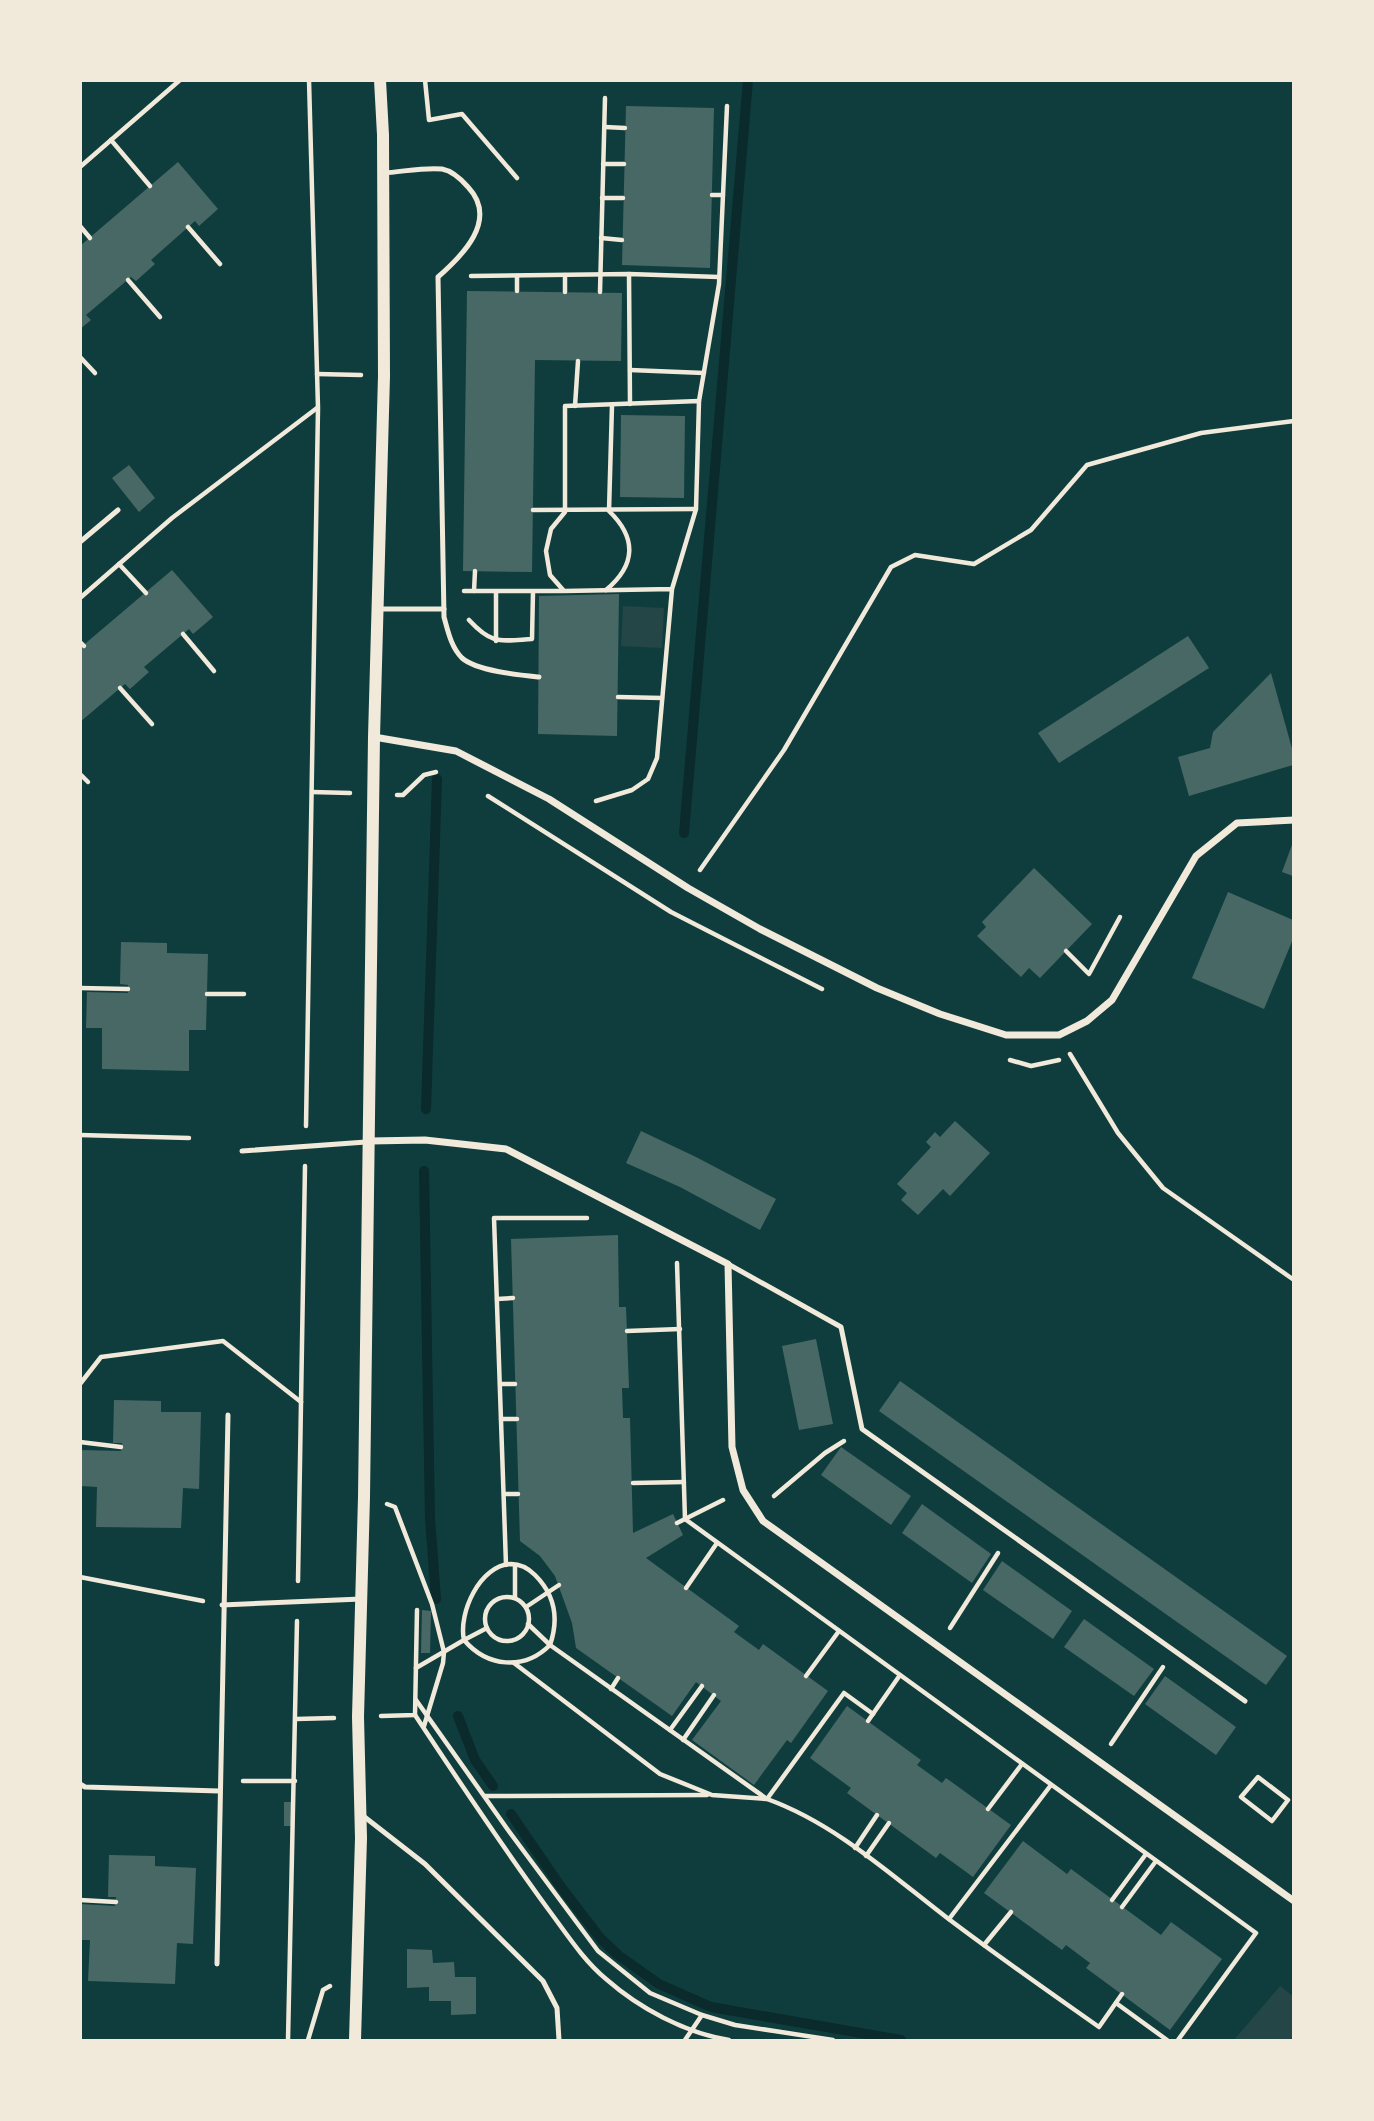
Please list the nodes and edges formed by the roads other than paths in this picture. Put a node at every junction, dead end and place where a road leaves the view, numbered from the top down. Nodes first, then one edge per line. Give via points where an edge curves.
1 (380, 80) edge
2 (383, 173) junction
3 (117, 510) dead end
4 (80, 542) edge
5 (378, 609) junction
6 (444, 609) junction
7 (539, 677) dead end
8 (374, 737) junction
9 (1293, 820) edge
10 (370, 1141) junction
11 (242, 1151) dead end
12 (728, 1264) junction
13 (228, 1415) dead end
14 (360, 1599) junction
15 (222, 1605) junction
16 (1245, 1701) dead end
17 (80, 1784) edge
18 (219, 1791) junction
19 (360, 1814) junction
20 (1293, 1901) edge
21 (217, 1964) dead end
22 (355, 2040) edge
23 (559, 2040) edge

1 - 2 street
2 - 5 street
2 - 6 lane via 443,169 456,174 473,192 479,218 475,237 438,277
3 - 4 lane
5 - 6 lane
5 - 8 street
6 - 7 lane via 450,642 463,659 497,672
8 - 9 street via 456,751 565,809 688,888 772,935 877,988 1006,1035 1059,1035 1087,1021 1112,1000 1196,856 1237,824
8 - 10 street
10 - 11 lane
10 - 12 street via 425,1140 506,1149
10 - 14 street
12 - 16 lane via 841,1326 862,1429
12 - 20 street via 732,1447 743,1490 763,1521
13 - 15 lane
14 - 15 lane
14 - 19 street
15 - 18 lane
17 - 18 lane
18 - 21 lane
19 - 22 street
19 - 23 lane via 425,1864 542,1981 557,2008

